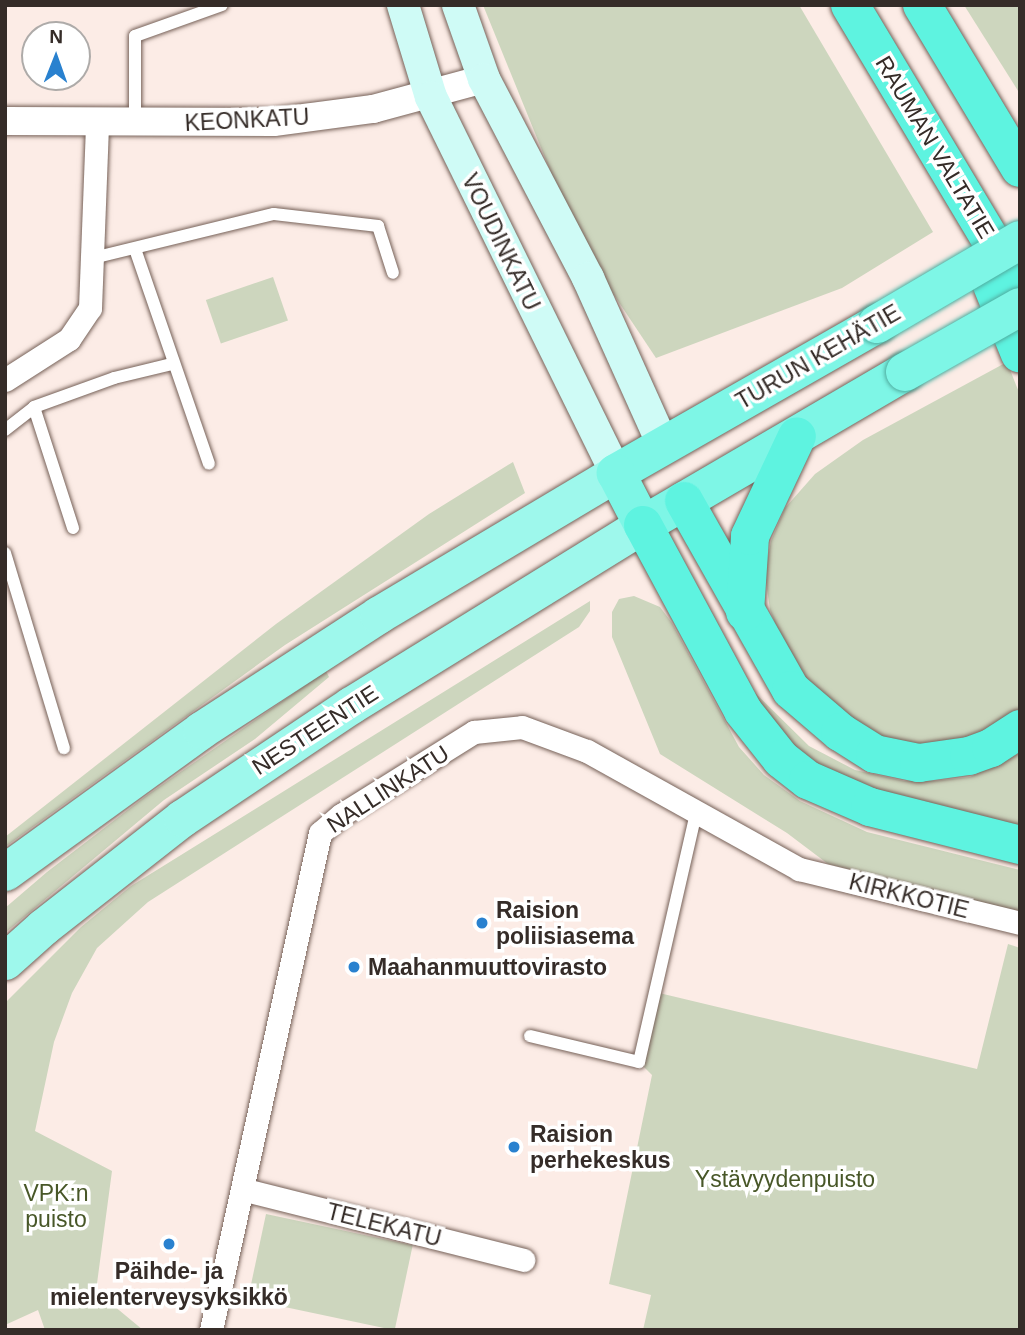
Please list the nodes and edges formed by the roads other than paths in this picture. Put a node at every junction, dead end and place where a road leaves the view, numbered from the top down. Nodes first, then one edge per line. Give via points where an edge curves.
1 (222, 5) edge
2 (403, 5) edge
3 (458, 5) edge
4 (850, 5) edge
5 (922, 5) edge
6 (484, 79) junction
7 (431, 97) junction
8 (5, 121) edge
9 (97, 124) junction
10 (135, 124) junction
11 (943, 163) junction
12 (1020, 168) edge
13 (1020, 240) edge
14 (135, 248) junction
15 (93, 258) junction
16 (393, 273) dead end
17 (1020, 289) edge
18 (1020, 307) edge
19 (1020, 354) edge
20 (172, 364) junction
21 (6, 379) edge
22 (34, 407) junction
23 (5, 430) edge
24 (797, 436) junction
25 (663, 445) junction
26 (209, 464) dead end
27 (616, 473) junction
28 (684, 500) junction
29 (643, 525) junction
30 (72, 528) dead end
31 (5, 553) edge
32 (745, 614) junction
33 (1020, 729) edge
34 (64, 748) dead end
35 (696, 814) junction
36 (1020, 845) edge
37 (799, 869) joint
38 (5, 872) edge
39 (1020, 923) edge
40 (5, 961) edge
41 (530, 1036) dead end
42 (245, 1190) junction
43 (523, 1260) dead end
44 (211, 1330) edge

1 - 10 lane via 135,36
2 - 7 main road, VOUDINKATU
3 - 6 main road
4 - 11 highway, RAUMAN VALTATIE
5 - 12 highway
6 - 7 street, KEONKATU
6 - 25 main road via 588,278
7 - 10 street, KEONKATU via 274,122
7 - 27 main road, VOUDINKATU
8 - 9 street, KEONKATU
9 - 10 street, KEONKATU
9 - 15 street
11 - 17 highway, RAUMAN VALTATIE
11 - 19 highway
13 - 25 highway, TURUN KEHÄTIE, bridge
14 - 15 lane
14 - 16 lane via 274,214 378,226
14 - 20 lane
15 - 21 street via 90,308 83,324 69,339
18 - 24 highway, bridge
20 - 22 lane via 114,378
20 - 26 lane
22 - 23 lane
22 - 30 lane
24 - 28 highway
24 - 32 highway via 750,536
25 - 27 highway, TURUN KEHÄTIE
25 - 28 highway
27 - 29 highway
27 - 38 main road via 378,615 201,730
28 - 29 highway
28 - 32 highway
29 - 36 highway via 743,711 781,759 808,780 870,807
29 - 40 main road, NESTEENTIE via 351,705 182,818
31 - 34 lane
32 - 33 highway via 791,690 820,718 875,754 919,763 949,761 991,748
35 - 37 street, NALLINKATU
35 - 41 lane via 639,1062
35 - 42 street, NALLINKATU via 587,751 522,727 474,732 341,815 320,833
37 - 39 street, KIRKKOTIE
42 - 43 street, TELEKATU
42 - 44 street, NALLINKATU

